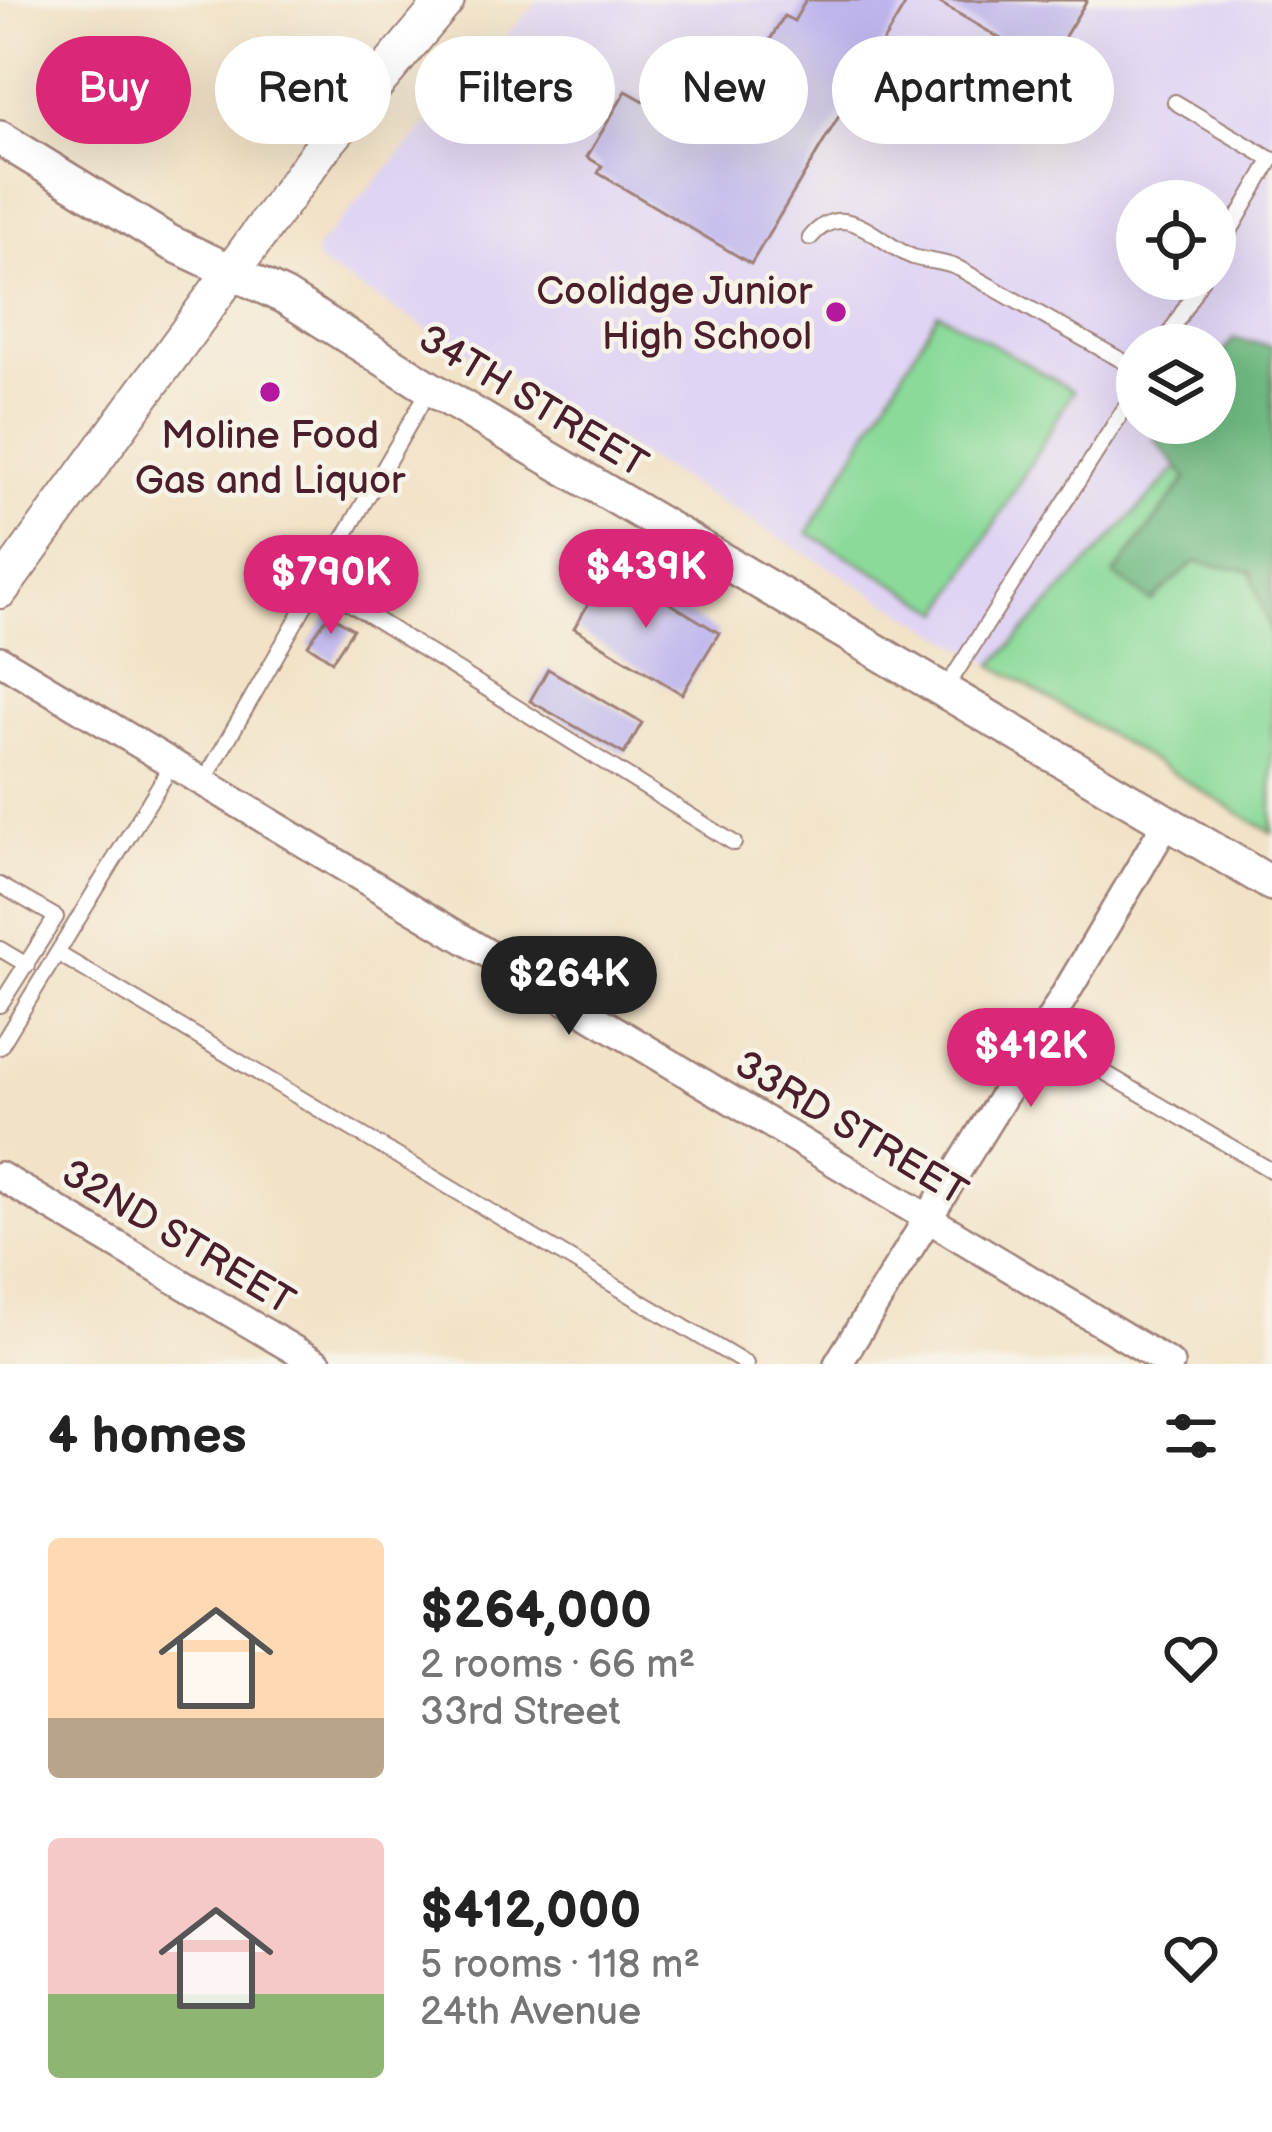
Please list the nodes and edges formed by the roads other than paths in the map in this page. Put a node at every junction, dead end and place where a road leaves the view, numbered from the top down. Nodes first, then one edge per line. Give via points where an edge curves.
1 (446, 0) edge
2 (1175, 102) dead end
3 (4, 149) edge
4 (1272, 160) edge
5 (1236, 221) edge
6 (810, 238) dead end
7 (230, 271) junction
8 (1116, 357) edge
9 (430, 388) junction
10 (1116, 422) edge
11 (319, 584) junction
12 (0, 590) edge
13 (0, 660) edge
14 (944, 691) junction
15 (173, 763) junction
16 (204, 781) junction
17 (1167, 822) junction
18 (734, 843) dead end
19 (1272, 884) edge
20 (0, 885) edge
21 (0, 949) edge
22 (57, 953) junction
23 (27, 965) junction
24 (0, 1005) edge
25 (1041, 1035) junction
26 (0, 1047) edge
27 (1272, 1171) edge
28 (0, 1176) edge
29 (927, 1218) junction
30 (318, 1364) edge
31 (746, 1364) edge
32 (838, 1364) edge
33 (1170, 1364) edge

1 - 7 main road
2 - 4 lane
3 - 7 street, 34TH STREET
4 - 5 lane
6 - 8 lane via 830,223 860,224 904,253 960,269
7 - 9 street, 34TH STREET
7 - 12 main road
9 - 11 lane
9 - 14 street, 34TH STREET
10 - 14 lane
11 - 16 lane
11 - 18 lane
13 - 15 street, 33RD STREET
14 - 17 street, 34TH STREET
15 - 16 street, 33RD STREET
15 - 22 lane
16 - 29 street, 33RD STREET
17 - 19 street, 34TH STREET
17 - 25 street
20 - 23 lane via 56,917
21 - 23 lane
22 - 26 lane
22 - 31 lane
23 - 24 lane
25 - 27 lane
25 - 29 street
28 - 30 street, 32ND STREET
29 - 32 street
29 - 33 street, 33RD STREET

